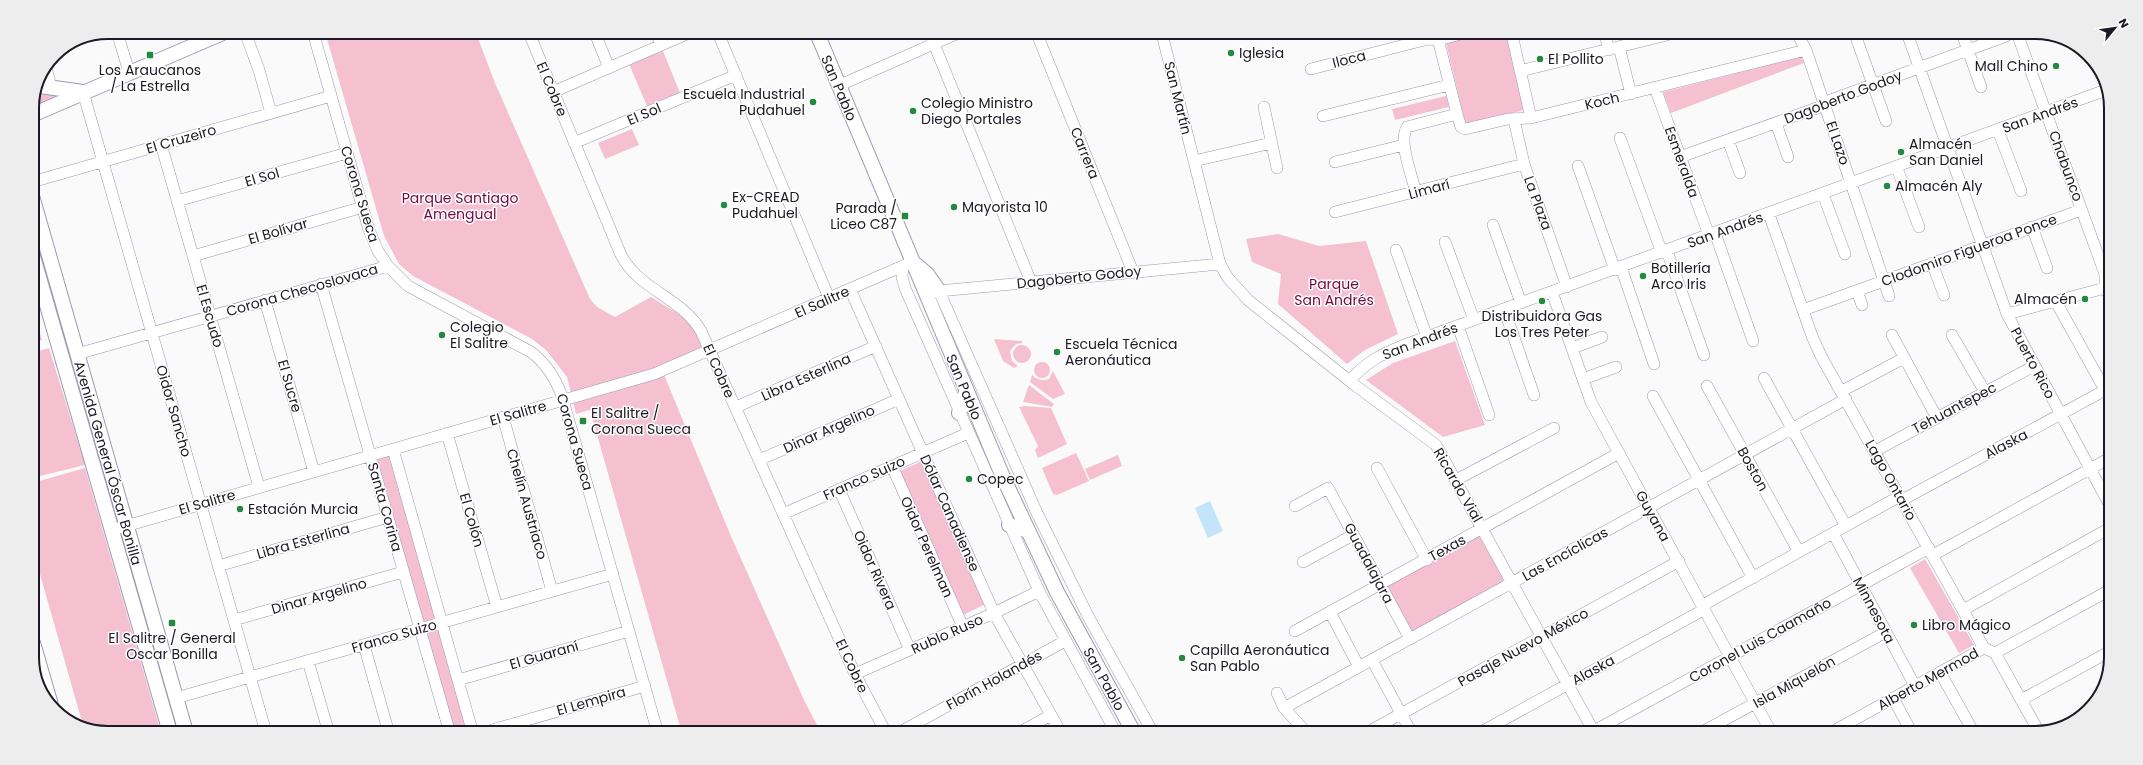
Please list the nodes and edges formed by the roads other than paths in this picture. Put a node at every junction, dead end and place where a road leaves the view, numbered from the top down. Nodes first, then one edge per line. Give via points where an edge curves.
1 (119, 39) edge
2 (207, 39) edge
3 (248, 39) edge
4 (316, 39) edge
5 (531, 39) edge
6 (597, 39) edge
7 (658, 39) edge
8 (675, 39) edge
9 (721, 39) edge
10 (819, 39) edge
11 (932, 39) edge
12 (1039, 39) edge
13 (1163, 39) edge
14 (1428, 39) edge
15 (1438, 39) edge
16 (1513, 39) edge
17 (1608, 39) edge
18 (1651, 39) edge
19 (1800, 39) edge
20 (1909, 39) edge
21 (1963, 39) edge
22 (1998, 39) edge
23 (2019, 39) edge
24 (1857, 40) dead end
25 (661, 45) junction
26 (1614, 48) junction
27 (1806, 50) junction
28 (1968, 50) junction
29 (1919, 67) junction
30 (609, 68) junction
31 (1311, 69) dead end
32 (1520, 71) junction
33 (129, 72) junction
34 (736, 75) junction
35 (1873, 84) junction
36 (1449, 85) junction
37 (838, 86) junction
38 (1980, 86) dead end
39 (45, 87) edge
40 (1655, 88) junction
41 (83, 92) junction
42 (553, 92) junction
43 (2102, 92) edge
44 (1631, 94) junction
45 (331, 96) junction
46 (1824, 104) junction
47 (1264, 107) dead end
48 (39, 112) edge
49 (271, 113) junction
50 (2046, 113) junction
51 (1457, 114) junction
52 (1324, 116) dead end
53 (1531, 118) junction
54 (1514, 119) junction
55 (1886, 121) dead end
56 (1776, 123) junction
57 (1998, 130) junction
58 (1620, 138) dead end
59 (1728, 140) junction
60 (574, 143) junction
61 (161, 144) junction
62 (1272, 144) junction
63 (1404, 145) junction
64 (1948, 149) junction
65 (347, 153) junction
66 (1680, 157) junction
67 (1788, 158) dead end
68 (103, 161) junction
69 (1194, 161) junction
70 (1335, 162) dead end
71 (1524, 164) junction
72 (1578, 166) dead end
73 (1278, 168) dead end
74 (1897, 168) junction
75 (1740, 173) dead end
76 (39, 180) edge
77 (1852, 184) junction
78 (2021, 191) dead end
79 (1416, 192) junction
80 (1823, 194) junction
81 (177, 201) junction
82 (363, 207) junction
83 (2081, 210) junction
84 (1335, 212) dead end
85 (1769, 214) junction
86 (39, 221) edge
87 (1493, 225) dead end
88 (1919, 227) dead end
89 (2032, 227) junction
90 (1712, 234) junction
91 (1446, 242) dead end
92 (1982, 246) junction
93 (1396, 250) dead end
94 (1664, 252) junction
95 (1845, 254) dead end
96 (193, 256) junction
97 (908, 264) junction
98 (1220, 264) junction
99 (1932, 264) junction
100 (388, 266) junction
101 (2104, 266) edge
102 (1618, 268) junction
103 (2046, 268) dead end
104 (1133, 272) junction
105 (39, 277) edge
106 (1884, 281) junction
107 (1031, 282) junction
108 (321, 284) junction
109 (1567, 286) junction
110 (850, 289) junction
111 (939, 291) junction
112 (1857, 291) junction
113 (1552, 292) junction
114 (2104, 294) edge
115 (1944, 295) dead end
116 (1889, 296) dead end
117 (829, 298) junction
118 (265, 300) junction
119 (2056, 302) junction
120 (1521, 303) junction
121 (1862, 305) dead end
122 (1504, 309) junction
123 (1803, 310) junction
124 (2007, 314) junction
125 (210, 316) junction
126 (1474, 320) junction
127 (1458, 326) junction
128 (152, 332) junction
129 (1892, 335) dead end
130 (1952, 335) dead end
131 (1427, 337) junction
132 (1602, 338) dead end
133 (1753, 341) dead end
134 (876, 346) junction
135 (1572, 348) junction
136 (711, 350) junction
137 (77, 354) junction
138 (1704, 355) dead end
139 (1904, 358) junction
140 (1654, 364) dead end
141 (2034, 366) junction
142 (1616, 367) dead end
143 (1764, 378) dead end
144 (1583, 379) junction
145 (1350, 381) junction
146 (2104, 384) edge
147 (1708, 386) dead end
148 (2104, 391) edge
149 (966, 392) junction
150 (1984, 392) junction
151 (1534, 395) dead end
152 (1844, 395) junction
153 (1653, 396) dead end
154 (899, 399) junction
155 (563, 400) junction
156 (736, 407) junction
157 (959, 413) junction
158 (2060, 414) junction
159 (1489, 415) dead end
160 (503, 417) junction
161 (1937, 418) junction
162 (1554, 428) dead end
163 (1793, 428) junction
164 (447, 433) junction
165 (968, 433) junction
166 (392, 449) junction
167 (1875, 451) junction
168 (923, 452) junction
169 (1618, 453) junction
170 (1745, 454) junction
171 (370, 455) junction
172 (759, 460) junction
173 (2104, 461) edge
174 (892, 466) junction
175 (1377, 468) dead end
176 (2090, 469) junction
177 (314, 472) junction
178 (1456, 480) junction
179 (1699, 480) junction
180 (259, 488) junction
181 (840, 489) junction
182 (2104, 495) edge
183 (1901, 498) junction
184 (201, 504) junction
185 (1295, 506) dead end
186 (1649, 508) junction
187 (783, 514) junction
188 (388, 517) junction
189 (1009, 525) junction
190 (126, 526) junction
191 (1846, 526) junction
192 (1482, 528) junction
193 (112, 530) junction
194 (1028, 531) junction
195 (2104, 532) edge
196 (1833, 533) junction
197 (1353, 535) junction
198 (1931, 551) junction
199 (1799, 552) junction
200 (1426, 560) junction
201 (1303, 562) dead end
202 (1679, 562) junction
203 (218, 566) junction
204 (403, 572) junction
205 (612, 574) junction
206 (1753, 578) junction
207 (1512, 583) junction
208 (1380, 585) junction
209 (1861, 585) junction
210 (552, 591) junction
211 (1039, 591) junction
212 (2104, 593) edge
213 (497, 607) junction
214 (1704, 607) junction
215 (1963, 610) junction
216 (1330, 612) junction
217 (994, 613) junction
218 (234, 620) junction
219 (442, 622) junction
220 (963, 627) junction
221 (420, 629) junction
222 (629, 631) junction
223 (1295, 631) dead end
224 (1886, 632) junction
225 (1542, 637) junction
226 (1410, 639) junction
227 (1065, 641) junction
228 (364, 645) junction
229 (1984, 648) junction
230 (910, 650) junction
231 (1994, 653) junction
232 (2104, 655) edge
233 (1731, 656) junction
234 (1372, 660) junction
235 (308, 661) junction
236 (1023, 664) junction
237 (1359, 667) junction
238 (1940, 672) junction
239 (854, 674) junction
240 (250, 677) junction
241 (458, 680) junction
242 (1568, 684) junction
243 (645, 686) junction
244 (1915, 686) junction
245 (1277, 693) dead end
246 (176, 698) junction
247 (1893, 698) junction
248 (2021, 700) junction
249 (1756, 703) junction
250 (1284, 708) junction
251 (1401, 714) junction
252 (1051, 715) junction
253 (168, 726) edge
254 (184, 726) edge
255 (264, 726) edge
256 (327, 726) edge
257 (387, 726) edge
258 (447, 726) edge
259 (471, 726) edge
260 (506, 726) edge
261 (656, 726) edge
262 (882, 726) edge
263 (911, 726) edge
264 (1031, 726) edge
265 (1057, 726) edge
266 (1112, 726) edge
267 (1130, 726) edge
268 (1149, 726) edge
269 (1300, 726) edge
270 (1379, 726) edge
271 (1408, 726) edge
272 (1492, 726) edge
273 (1590, 726) edge
274 (1604, 726) edge
275 (1713, 726) edge
276 (1769, 726) edge
277 (1850, 726) edge
278 (1908, 726) edge
279 (1970, 726) edge
280 (2036, 726) edge

1 - 33 street
2 - 33 main road
3 - 49 street
4 - 45 street, Corona Sueca
5 - 42 street, El Cobre
6 - 30 street
7 - 25 street
8 - 25 street
9 - 34 street
10 - 37 main road, San Pablo
11 - 37 street
11 - 107 street
12 - 104 street, Carrera
13 - 69 street, San Martín
14 - 31 street, Iloca
15 - 36 street
16 - 32 street
17 - 26 street
18 - 26 street
19 - 27 street, El Lazo
20 - 29 street, Puerto Rico
21 - 28 street
22 - 28 street, Dagoberto Godoy
23 - 50 street, Chabunco
24 - 35 street
25 - 30 street
26 - 32 street
26 - 44 street
27 - 40 street, Koch
27 - 46 street, El Lazo
28 - 29 street, Dagoberto Godoy
28 - 38 street
29 - 35 street, Dagoberto Godoy
29 - 64 street, Puerto Rico
30 - 42 street
32 - 53 street
33 - 41 main road
34 - 60 street, El Sol
34 - 117 street
35 - 46 street, Dagoberto Godoy
35 - 55 street
36 - 51 street
36 - 52 street
37 - 97 main road, San Pablo
39 - 41 main road
40 - 44 street, Koch
40 - 66 street, Esmeralda
41 - 48 main road
41 - 68 street, Oidor Sancho
42 - 60 street, El Cobre
43 - 50 street, San Andrés
44 - 53 street, Koch
45 - 49 street, El Cruzeiro
45 - 65 street, Corona Sueca
46 - 56 street, Dagoberto Godoy
46 - 77 street, El Lazo
47 - 62 street
49 - 61 street, El Cruzeiro
50 - 57 street, San Andrés
50 - 83 street, Chabunco
51 - 54 street, Koch via 1461,126 1465,129
51 - 63 street via 1406,127 1403,134
53 - 54 street, Koch
54 - 71 street, La Plaza
56 - 59 street, Dagoberto Godoy
56 - 67 street
57 - 64 street, San Andrés
57 - 78 street
58 - 94 street
59 - 66 street, Dagoberto Godoy
59 - 75 street
60 - 136 street, El Cobre via 625,262 645,284 688,313
61 - 68 street, El Cruzeiro
61 - 81 street, El Escudo
62 - 69 street
62 - 73 street
63 - 70 street
63 - 79 street
64 - 74 street, San Andrés
64 - 92 street, Puerto Rico
65 - 81 street, El Sol
65 - 82 street, Corona Sueca
66 - 90 street, Esmeralda
68 - 76 street, El Cruzeiro
68 - 128 street, Oidor Sancho
69 - 98 street, San Martín
71 - 79 street, Limarí
71 - 109 street, La Plaza
72 - 102 street
74 - 77 street, San Andrés
74 - 88 street
77 - 80 street, San Andrés
77 - 106 street, El Lazo
79 - 84 street, Limarí
80 - 85 street, San Andrés
80 - 95 street
81 - 96 street, El Escudo
82 - 96 street, El Bolívar
82 - 100 street, Corona Sueca via 373,240
83 - 89 street, Clodomiro Figueroa Ponce
83 - 101 street, Chabunco
85 - 90 street, San Andrés
85 - 123 street, Lago Ontario
86 - 137 main road, Avenida General Óscar Bonilla
87 - 120 street
89 - 92 street, Clodomiro Figueroa Ponce
89 - 103 street
90 - 94 street, San Andrés
90 - 133 street, Esmeralda
91 - 126 street
92 - 99 street, Clodomiro Figueroa Ponce
92 - 124 street, Puerto Rico
93 - 131 street
94 - 102 street, San Andrés
94 - 138 street
96 - 125 street, El Escudo
97 - 110 street, El Salitre
97 - 111 main road via 927,274
97 - 149 main road, San Pablo
97 - 157 street, San Pablo via 902,277 905,288
98 - 104 street, Dagoberto Godoy
98 - 145 street, Ricardo Vial via 1228,278 1245,297
99 - 106 street, Clodomiro Figueroa Ponce
99 - 115 street
100 - 108 street, Corona Checoslovaca
100 - 155 street, Corona Sueca via 408,286 538,357 553,376
102 - 109 street, San Andrés
102 - 140 street
104 - 107 street, Dagoberto Godoy
105 - 193 main road, Avenida General Óscar Bonilla
106 - 112 street, Clodomiro Figueroa Ponce
106 - 116 street, El Lazo
107 - 111 street, Dagoberto Godoy
108 - 118 street, Corona Checoslovaca
108 - 171 street, Santa Corina
109 - 113 street, San Andrés
110 - 117 street, El Salitre
110 - 134 street, Dólar Canadiense
111 - 268 street, San Pablo via 1037,513 1087,614
112 - 121 street
112 - 123 street, Clodomiro Figueroa Ponce
113 - 120 street, San Andrés
113 - 135 street, Guyana
114 - 119 street
117 - 136 street, El Salitre
118 - 125 street, Corona Checoslovaca
118 - 177 street, El Sucre
119 - 124 street
119 - 146 street
120 - 122 street, San Andrés
122 - 126 street, San Andrés
122 - 151 street
123 - 152 street, Lago Ontario via 1816,346
124 - 141 street, Puerto Rico
125 - 128 street, Corona Checoslovaca
125 - 180 street, El Escudo
126 - 127 street, San Andrés
127 - 131 street, San Andrés
127 - 159 street
128 - 137 street, Corona Checoslovaca
128 - 184 street, Oidor Sancho
129 - 139 street
130 - 150 street
131 - 145 street, San Andrés via 1378,357 1359,370
132 - 135 street
134 - 154 street, Dólar Canadiense
134 - 156 street, Libra Esterlina
135 - 144 street, Guyana
136 - 155 street, El Salitre via 654,374
136 - 156 street, El Cobre
137 - 190 main road, Avenida General Óscar Bonilla
139 - 152 street, Las Encíclicas
139 - 161 street
141 - 150 street, Tehuantepec
141 - 158 street, Puerto Rico
142 - 144 street
143 - 163 street
144 - 169 street, Guyana via 1591,402
145 - 178 street, Ricardo Vial via 1433,443
147 - 170 street, Boston
148 - 158 street, Alaska
149 - 157 main road
149 - 194 main road, San Pablo
150 - 161 street, Tehuantepec
152 - 163 street, Las Encíclicas
152 - 167 street, Lago Ontario
153 - 179 street
154 - 168 street, Dólar Canadiense
154 - 172 street, Dinar Argelino
155 - 160 street, El Salitre
155 - 205 street, Corona Sueca
156 - 172 street, El Cobre
157 - 165 street, San Pablo
158 - 176 street, Puerto Rico
158 - 183 street, Alaska
160 - 164 street, El Salitre
160 - 210 street, Chelín Austriaco
161 - 167 street, Tehuantepec
162 - 178 street
163 - 170 street, Las Encíclicas
163 - 191 street
164 - 166 street, El Salitre
164 - 213 street, El Colón
165 - 168 street, Franco Suizo
165 - 189 street, San Pablo
166 - 171 street, El Salitre
166 - 219 street, Santa Corina
167 - 183 street, Lago Ontario
168 - 174 street, Franco Suizo
168 - 217 street, Dólar Canadiense
169 - 186 street, Guyana
169 - 192 street, Texas
170 - 179 street, Las Encíclicas
170 - 199 street, Boston
171 - 177 street, El Salitre
171 - 188 street, Santa Corina
172 - 187 street, El Cobre
173 - 176 street, Coronel Luis Caamaño
174 - 181 street, Franco Suizo
174 - 220 street, Oidor Perelman
175 - 200 street
176 - 182 street, Puerto Rico
176 - 198 street, Coronel Luis Caamaño
177 - 180 street, El Salitre
178 - 192 street, Ricardo Vial
179 - 186 street, Las Encíclicas
179 - 206 street
180 - 184 street, El Salitre
181 - 187 street, Franco Suizo
181 - 230 street, Oidor Rivera
183 - 191 street, Alaska
183 - 198 street, Lago Ontario
184 - 190 street, El Salitre
184 - 203 street, Oidor Sancho
185 - 197 street, Guadalajara via 1328,488
186 - 202 street, Guyana
186 - 207 street, Las Encíclicas
187 - 239 street, El Cobre
188 - 203 street, Libra Esterlina
188 - 204 street, Santa Corina
189 - 194 main road
189 - 211 street, San Pablo
190 - 193 street, El Salitre
190 - 246 main road, Avenida General Óscar Bonilla
191 - 196 street, Alaska
192 - 200 street, Texas
192 - 207 street, Ricardo Vial
193 - 253 main road, Avenida General Óscar Bonilla
194 - 267 main road, San Pablo via 1075,628
195 - 215 street
196 - 199 street, Alaska
196 - 209 street, Minnesota
197 - 201 street
197 - 208 street, Guadalajara
198 - 209 street, Coronel Luis Caamaño
198 - 215 street, Lago Ontario
199 - 206 street, Alaska
200 - 208 street, Texas
202 - 214 street, Guyana
202 - 225 street, Pasaje Nuevo México
203 - 218 street, Oidor Sancho
204 - 218 street, Dinar Argelino
204 - 221 street, Santa Corina
205 - 210 street, Franco Suizo
205 - 222 street, Corona Sueca
206 - 214 street, Alaska
207 - 225 street, Ricardo Vial
207 - 226 street, Las Encíclicas
208 - 216 street, Texas
208 - 226 street, Guadalajara
209 - 224 street, Minnesota
209 - 233 street, Coronel Luis Caamaño
210 - 213 street, Franco Suizo
211 - 217 street, Rublo Ruso
211 - 227 street, San Pablo
212 - 231 street, Alberto Mermod
213 - 219 street, Franco Suizo
214 - 233 street, Guyana
214 - 242 street, Alaska
215 - 229 street, Lago Ontario
216 - 223 street, Texas
216 - 237 street
217 - 220 street, Rublo Ruso
217 - 236 street, Dólar Canadiense
218 - 240 street, Oidor Sancho
219 - 221 street, Franco Suizo
219 - 241 street, Santa Corina
220 - 230 street, Rublo Ruso
221 - 228 street, Franco Suizo
221 - 258 street, Santa Corina
222 - 241 street, El Guaraní
222 - 243 street, Corona Sueca
224 - 244 street, Minnesota
224 - 249 street, Isla Miquelón
225 - 242 street, Ricardo Vial
225 - 251 street, Pasaje Nuevo México
226 - 234 street, Las Encíclicas
227 - 236 street, Florín Holandés
227 - 266 street, San Pablo
228 - 235 street, Franco Suizo
228 - 257 street
229 - 231 street
229 - 238 street, Alberto Mermod
230 - 239 street, Rublo Ruso
231 - 248 street
232 - 248 street
233 - 249 street, Guyana
233 - 274 street, Coronel Luis Caamaño
234 - 237 street, Las Encíclicas
234 - 251 street
235 - 240 street, Franco Suizo
235 - 256 street
236 - 252 street, Dólar Canadiense
236 - 263 street, Florín Holandés
237 - 250 street, Las Encíclicas
238 - 244 street, Alberto Mermod
238 - 279 street
239 - 262 street, El Cobre
240 - 246 street, Franco Suizo
240 - 255 street, Oidor Sancho
241 - 259 street, Santa Corina
242 - 272 street, Alaska
242 - 273 street, Ricardo Vial
243 - 260 street, El Lempira
243 - 261 street, Corona Sueca
244 - 247 street, Alberto Mermod
245 - 250 street
246 - 254 main road, Avenida General Óscar Bonilla
247 - 277 street, Alberto Mermod
247 - 278 street
248 - 280 street
249 - 275 street, Isla Miquelón
249 - 276 street, Guyana
250 - 269 street
251 - 270 street, Pasaje Nuevo México
251 - 271 street
252 - 264 street
252 - 265 street, Dólar Canadiense

